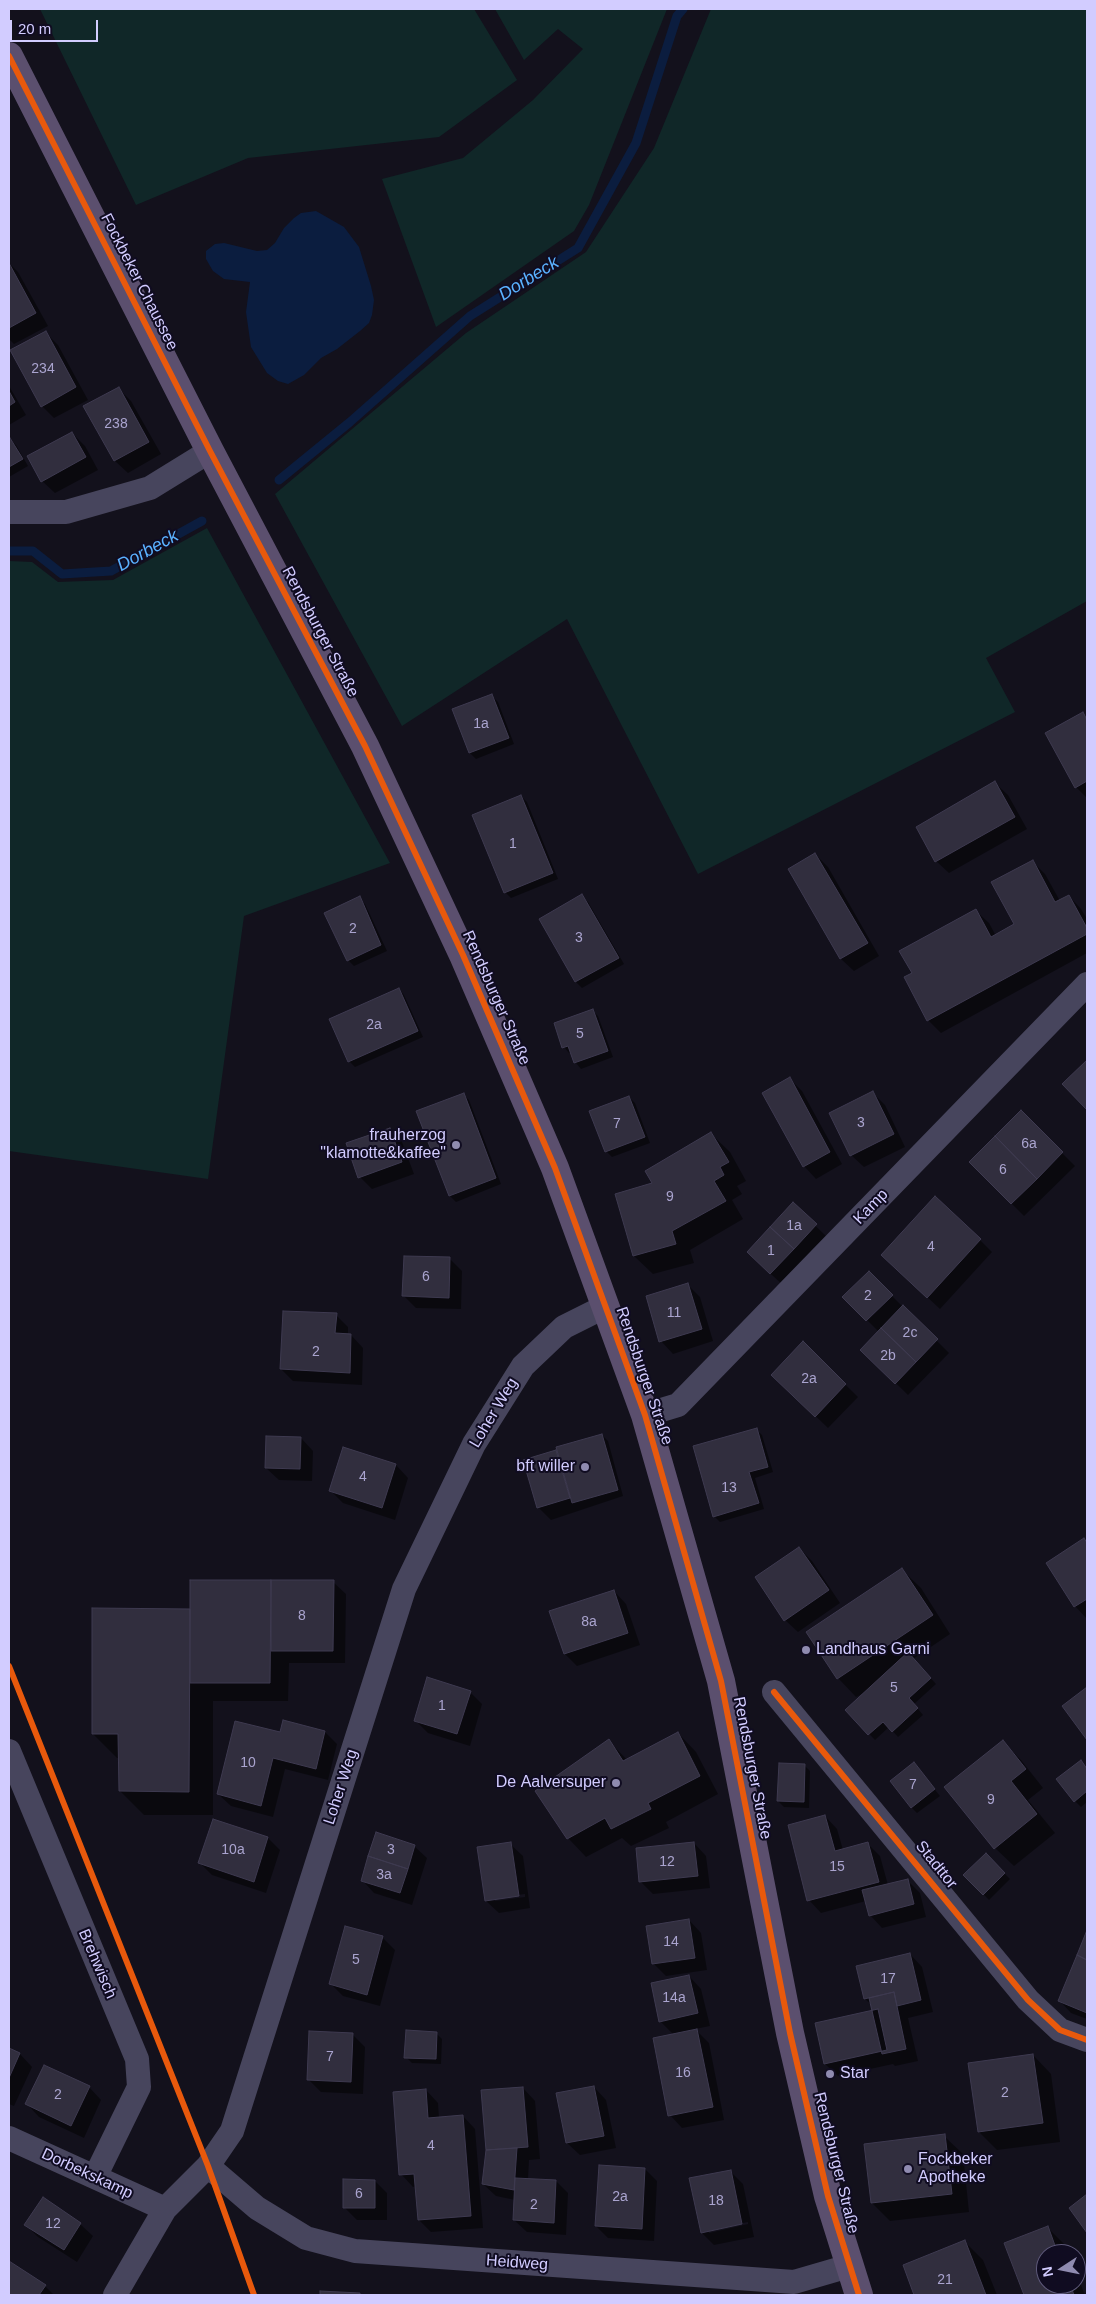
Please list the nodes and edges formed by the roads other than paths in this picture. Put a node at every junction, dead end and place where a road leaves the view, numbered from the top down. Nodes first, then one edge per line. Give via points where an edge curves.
1 (9, 56) edge
2 (210, 451) junction
3 (9, 512) edge
4 (246, 520) joint
5 (1087, 984) edge
6 (606, 1306) junction
7 (645, 1416) junction
8 (774, 1692) dead end
9 (9, 1751) edge
10 (1087, 2040) edge
11 (9, 2138) edge
12 (208, 2166) junction
13 (95, 2177) junction
14 (165, 2209) junction
15 (848, 2266) junction
16 (115, 2295) edge
17 (859, 2295) edge

1 - 2 main road, Fockbeker Chaussee
2 - 3 street via 150,488 66,512
2 - 4 main road, Fockbeker Chaussee
4 - 6 main road, Rendsburger Straße via 365,746 459,946 555,1168
5 - 7 street, Kamp via 678,1405
6 - 7 main road, Rendsburger Straße
6 - 12 street, Loher Weg via 564,1328 523,1366 474,1444 404,1589 232,2131
7 - 15 main road, Rendsburger Straße via 721,1681 790,2033
8 - 10 street, Stadttor via 1028,2000 1060,2030
9 - 13 street, Brehwisch via 137,2059 139,2087
11 - 13 street, Dorbekskamp
12 - 14 street, Loher Weg
12 - 15 street, Heidweg via 257,2208 306,2238 355,2251 794,2282
13 - 14 street, Dorbekskamp
14 - 16 street, Loher Weg
15 - 17 main road, Rendsburger Straße

